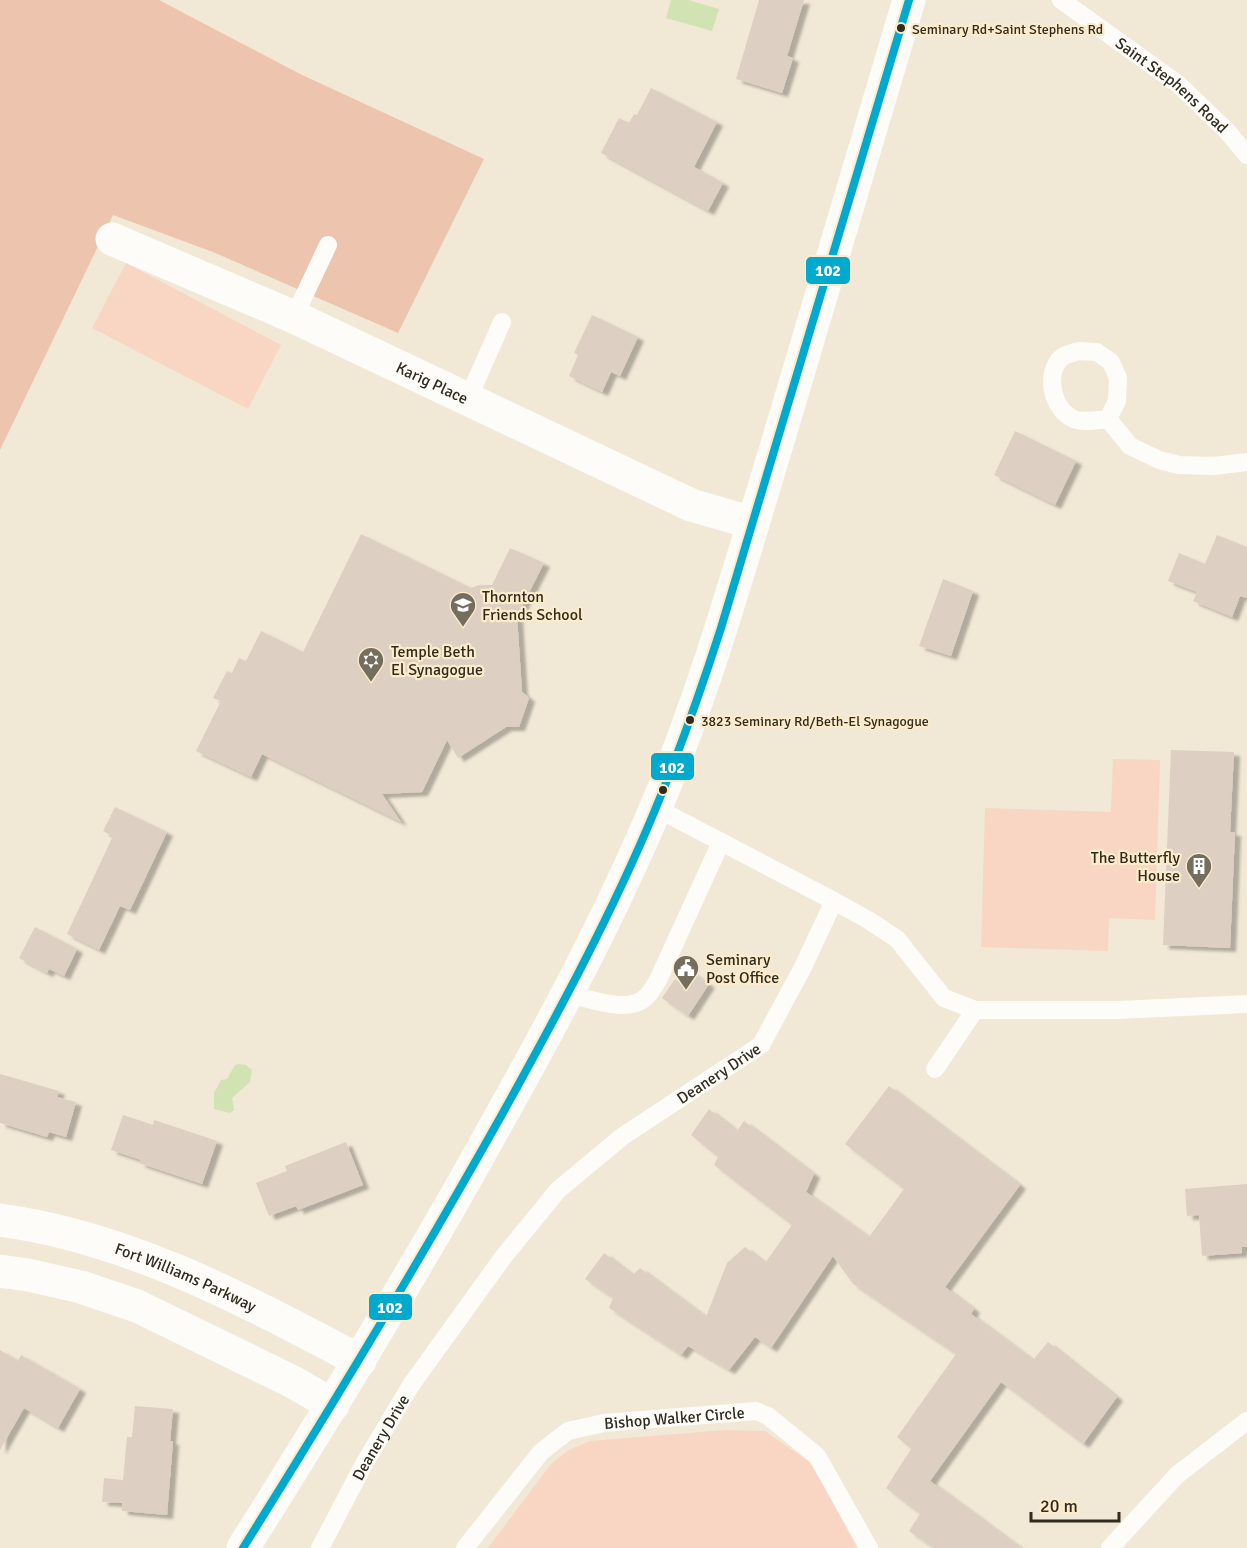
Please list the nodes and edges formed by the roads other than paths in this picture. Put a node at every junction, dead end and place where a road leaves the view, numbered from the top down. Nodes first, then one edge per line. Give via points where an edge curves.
1 (909, 0) edge
2 (1061, 0) edge
3 (1247, 155) edge
4 (112, 239) dead end
5 (328, 245) dead end
6 (294, 317) junction
7 (502, 322) dead end
8 (468, 399) junction
9 (1108, 419) dead end
10 (1247, 462) edge
11 (753, 523) junction
12 (656, 808) junction
13 (721, 842) junction
14 (834, 901) junction
15 (568, 994) junction
16 (1247, 1004) edge
17 (975, 1010) junction
18 (935, 1069) dead end
19 (0, 1220) edge
20 (0, 1271) edge
21 (360, 1361) junction
22 (333, 1405) junction
23 (1247, 1421) edge
24 (243, 1548) edge
25 (321, 1548) edge
26 (465, 1548) edge
27 (869, 1548) edge
28 (1110, 1548) edge

1 - 11 main road
2 - 3 lane, Saint Stephens Road via 1178,84
4 - 6 main road, Karig Place
5 - 6 lane
6 - 8 main road, Karig Place
7 - 8 lane
8 - 11 main road, Karig Place via 691,505
9 - 10 lane via 1130,446 1159,460 1214,466
11 - 12 main road via 720,633
12 - 13 lane
12 - 15 main road
13 - 14 lane
13 - 15 lane via 658,980 646,998 615,1006
14 - 17 lane via 897,939 944,998
14 - 25 lane, Deanery Drive via 761,1046 623,1136 558,1190 504,1256 411,1385
15 - 21 main road
16 - 17 lane via 1118,1010
17 - 18 lane
19 - 21 main road, Fort Williams Parkway via 93,1241 162,1264 243,1300
20 - 22 main road via 81,1287 137,1306
21 - 22 main road
22 - 24 main road
23 - 28 lane via 1177,1474
26 - 27 lane, Bishop Walker Circle via 541,1452 568,1431 604,1423 756,1411 768,1416 818,1456

